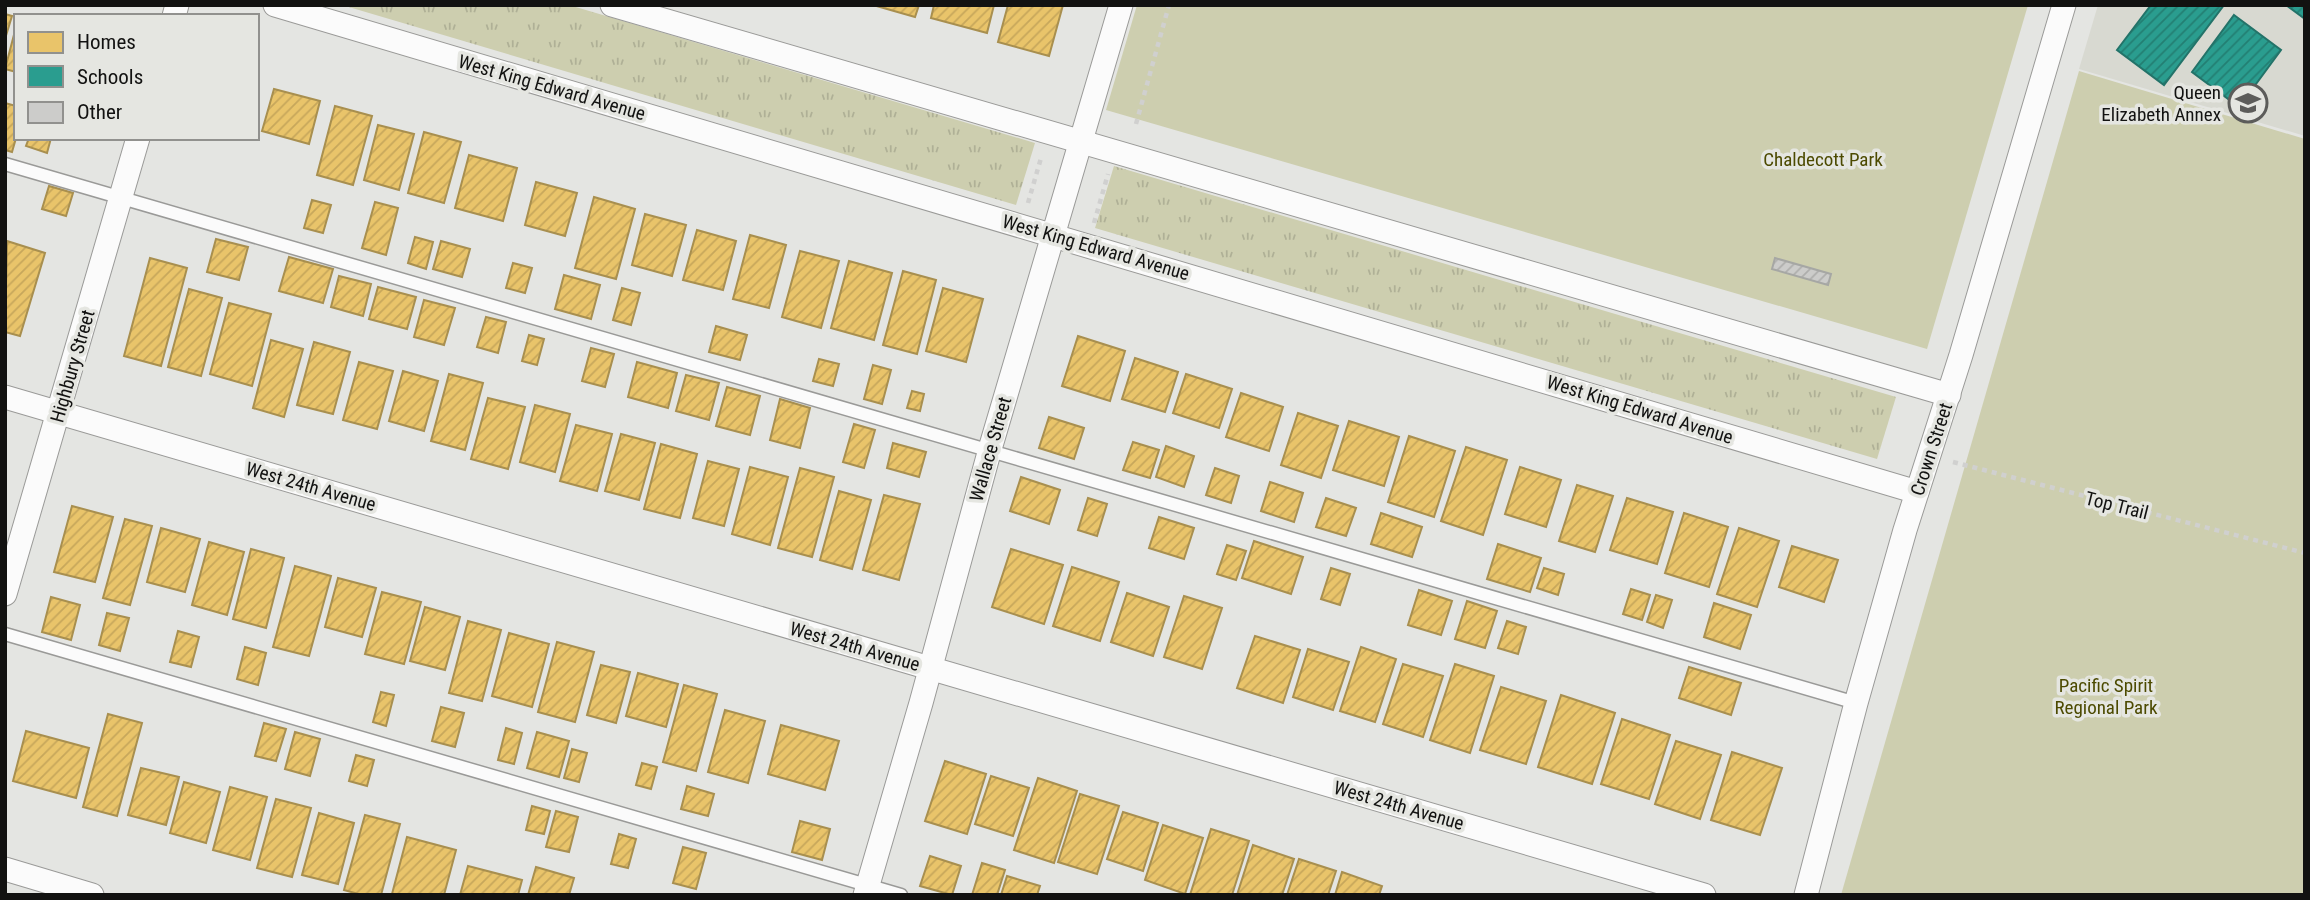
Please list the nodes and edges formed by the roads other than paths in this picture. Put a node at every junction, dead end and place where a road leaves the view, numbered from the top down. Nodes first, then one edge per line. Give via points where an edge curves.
1 (275, 5) edge
2 (612, 5) edge
3 (1121, 5) edge
4 (2064, 5) edge
5 (137, 140) edge
6 (1080, 142) junction
7 (5, 164) edge
8 (121, 198) junction
9 (1053, 234) junction
10 (1949, 396) junction
11 (5, 397) edge
12 (59, 413) junction
13 (990, 449) junction
14 (1917, 492) junction
15 (5, 594) edge
16 (5, 634) edge
17 (929, 667) junction
18 (1856, 703) junction
19 (5, 869) edge
20 (866, 890) edge
21 (92, 895) edge
22 (901, 895) edge
23 (1704, 895) edge
24 (1806, 895) edge

1 - 9 street, West King Edward Avenue
2 - 6 street
3 - 6 street, Wallace Street
4 - 10 street, Crown Street
5 - 8 street, Highbury Street
6 - 9 street, Wallace Street
6 - 10 street
7 - 8 lane
8 - 12 street, Highbury Street
8 - 13 lane
9 - 13 street, Wallace Street
9 - 14 street, West King Edward Avenue
10 - 14 street, Crown Street
11 - 12 street, West 24th Avenue
12 - 15 street, Highbury Street
12 - 17 street, West 24th Avenue
13 - 17 street, Wallace Street
13 - 18 lane
14 - 18 street, Crown Street
16 - 20 lane
17 - 20 street, Wallace Street
17 - 23 street, West 24th Avenue
18 - 24 street, Crown Street
19 - 21 street
20 - 22 lane

